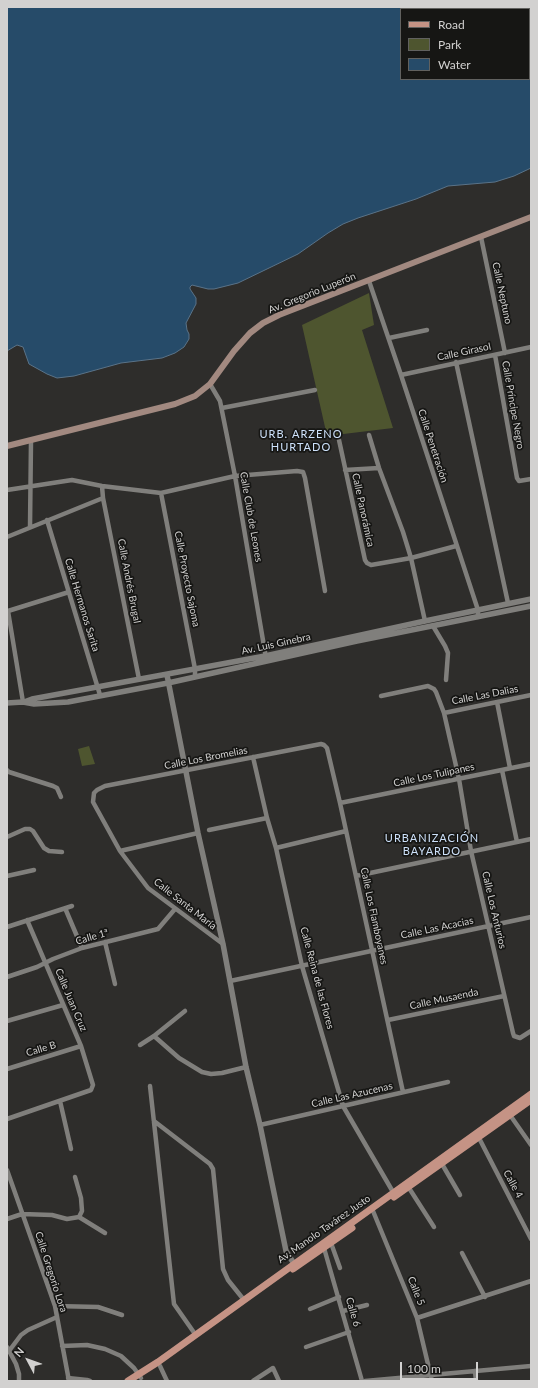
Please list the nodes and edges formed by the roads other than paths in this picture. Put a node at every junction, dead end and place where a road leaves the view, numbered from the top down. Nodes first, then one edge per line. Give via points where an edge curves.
1 (531, 217) edge
2 (481, 238) junction
3 (369, 281) junction
4 (427, 330) dead end
5 (389, 338) junction
6 (531, 347) edge
7 (505, 353) junction
8 (495, 355) junction
9 (456, 362) junction
10 (401, 375) junction
11 (210, 384) junction
12 (315, 390) dead end
13 (222, 408) junction
14 (370, 435) dead end
15 (31, 440) junction
16 (340, 440) dead end
17 (7, 446) edge
18 (379, 468) junction
19 (345, 470) junction
20 (235, 476) junction
21 (531, 480) edge
22 (30, 486) junction
23 (102, 486) junction
24 (7, 490) edge
25 (161, 493) junction
26 (103, 498) junction
27 (47, 520) junction
28 (30, 528) junction
29 (7, 537) edge
30 (456, 546) junction
31 (411, 558) junction
32 (325, 591) dead end
33 (69, 592) junction
34 (531, 599) edge
35 (508, 603) junction
36 (531, 606) edge
37 (478, 610) junction
38 (478, 617) junction
39 (425, 620) junction
40 (433, 626) junction
41 (266, 659) junction
42 (195, 669) junction
43 (167, 675) junction
44 (195, 677) junction
45 (139, 679) junction
46 (446, 680) dead end
47 (168, 683) junction
48 (98, 688) junction
49 (531, 695) edge
50 (100, 696) junction
51 (381, 696) dead end
52 (23, 702) junction
53 (497, 702) junction
54 (7, 703) edge
55 (444, 713) junction
56 (324, 745) joint
57 (253, 757) junction
58 (531, 764) edge
59 (510, 768) junction
60 (7, 770) edge
61 (502, 770) junction
62 (186, 771) junction
63 (459, 779) junction
64 (94, 794) joint
65 (61, 797) dead end
66 (340, 803) junction
67 (267, 818) junction
68 (209, 830) dead end
69 (346, 832) junction
70 (198, 833) junction
71 (7, 837) edge
72 (531, 839) edge
73 (517, 842) junction
74 (276, 848) junction
75 (471, 851) junction
76 (62, 852) dead end
77 (120, 852) junction
78 (34, 870) dead end
79 (7, 876) edge
80 (356, 876) junction
81 (72, 906) dead end
82 (65, 908) junction
83 (176, 909) junction
84 (531, 917) edge
85 (27, 920) junction
86 (488, 926) junction
87 (7, 927) edge
88 (105, 942) junction
89 (223, 944) junction
90 (82, 948) junction
91 (372, 951) junction
92 (45, 963) junction
93 (302, 966) junction
94 (7, 977) edge
95 (230, 981) junction
96 (116, 984) dead end
97 (504, 996) junction
98 (63, 1005) junction
99 (185, 1011) dead end
100 (388, 1020) junction
101 (7, 1022) edge
102 (531, 1031) edge
103 (154, 1036) junction
104 (140, 1045) dead end
105 (81, 1046) junction
106 (246, 1067) junction
107 (7, 1069) edge
108 (448, 1082) dead end
109 (150, 1086) dead end
110 (403, 1092) junction
111 (531, 1094) edge
112 (531, 1100) edge
113 (60, 1101) junction
114 (343, 1106) junction
115 (510, 1115) junction
116 (7, 1119) edge
117 (154, 1121) junction
118 (260, 1125) junction
119 (479, 1138) junction
120 (531, 1144) edge
121 (70, 1149) dead end
122 (442, 1164) junction
123 (7, 1170) edge
124 (75, 1178) dead end
125 (409, 1188) junction
126 (393, 1192) junction
127 (460, 1195) dead end
128 (373, 1212) junction
129 (22, 1214) junction
130 (79, 1217) junction
131 (7, 1219) edge
132 (434, 1227) dead end
133 (105, 1233) dead end
134 (531, 1239) edge
135 (331, 1243) junction
136 (324, 1248) junction
137 (462, 1253) dead end
138 (295, 1265) junction
139 (340, 1268) dead end
140 (531, 1281) edge
141 (339, 1297) junction
142 (485, 1297) junction
143 (244, 1300) junction
144 (367, 1305) dead end
145 (55, 1306) junction
146 (310, 1309) dead end
147 (343, 1310) junction
148 (122, 1315) dead end
149 (57, 1317) junction
150 (417, 1318) junction
151 (349, 1332) junction
152 (195, 1334) junction
153 (62, 1346) junction
154 (306, 1347) dead end
155 (8, 1350) edge
156 (160, 1366) junction
157 (531, 1366) edge
158 (475, 1371) junction
159 (431, 1374) junction
160 (139, 1378) edge
161 (69, 1380) edge
162 (19, 1381) edge
163 (90, 1381) edge
164 (128, 1381) edge
165 (168, 1381) edge
166 (252, 1381) edge
167 (279, 1381) edge
168 (364, 1381) edge
169 (432, 1381) edge
170 (476, 1381) edge

1 - 2 main road, Av. Gregorio Luperón
2 - 3 main road, Av. Gregorio Luperón
2 - 7 street, Calle Neptuno
3 - 5 street, Calle Penetración
3 - 11 main road, Av. Gregorio Luperón via 263,323 234,351
4 - 5 street
5 - 10 street, Calle Penetración
6 - 7 street, Calle Girasol
7 - 8 street, Calle Girasol
8 - 9 street, Calle Girasol
8 - 21 street, Calle Príncipe Negro via 517,478 519,481
9 - 10 street, Calle Girasol
9 - 35 street
10 - 30 street, Calle Penetración
11 - 13 street, Calle Club de Leones
11 - 15 main road, Av. Gregorio Luperón via 195,396 175,404
12 - 13 street
13 - 20 street, Calle Club de Leones
14 - 18 street
15 - 17 main road, Av. Gregorio Luperón
15 - 22 street
16 - 19 street, Calle Panorámica
18 - 19 street
18 - 31 street
19 - 31 street, Calle Panorámica via 367,563 371,565
20 - 25 street
20 - 32 street via 303,472
20 - 41 street, Calle Club de Leones
22 - 23 street via 72,480
22 - 24 street
22 - 28 street
23 - 25 street
23 - 26 street, Calle Andrés Brugal
25 - 42 street, Calle Proyecto Sajoma
26 - 27 street
26 - 45 street, Calle Andrés Brugal
27 - 28 street
27 - 33 street, Calle Hermanos Sarita
28 - 29 street
30 - 31 street, Calle Panorámica
30 - 37 street, Calle Penetración
31 - 39 street
33 - 48 street, Calle Hermanos Sarita
33 - 52 street via 8,611
34 - 35 street, Av. Luis Ginebra
35 - 37 street, Av. Luis Ginebra
36 - 38 street, Av. Luis Ginebra
37 - 38 street, Calle Penetración
37 - 39 street, Av. Luis Ginebra
38 - 40 street, Av. Luis Ginebra
39 - 41 street, Av. Luis Ginebra
40 - 41 street, Av. Luis Ginebra
40 - 46 street via 448,653
41 - 42 street, Av. Luis Ginebra
41 - 44 street, Av. Luis Ginebra
42 - 43 street, Av. Luis Ginebra
42 - 44 street, Calle Proyecto Sajoma
43 - 45 street, Av. Luis Ginebra
43 - 47 street
44 - 47 street, Av. Luis Ginebra
45 - 48 street, Av. Luis Ginebra
47 - 50 street, Av. Luis Ginebra
47 - 62 street
48 - 50 street, Calle Hermanos Sarita
48 - 52 street, Av. Luis Ginebra
49 - 53 street, Calle Las Dalias
50 - 52 street, Av. Luis Ginebra via 68,702
51 - 55 street, Calle Los Anturios via 428,686 434,689
52 - 54 street, Av. Luis Ginebra
53 - 55 street, Calle Las Dalias
53 - 59 street
55 - 63 street, Calle Los Anturios
56 - 57 street, Calle Los Bromelias
56 - 66 street, Calle Los Flamboyanes via 327,748
57 - 62 street, Calle Los Bromelias
57 - 67 street, Calle Reina de las Flores
58 - 59 street, Calle Los Tulipanes
59 - 61 street, Calle Los Tulipanes
60 - 65 street via 57,788
61 - 63 street, Calle Los Tulipanes
61 - 73 street
62 - 64 street, Calle Los Bromelias via 101,787
62 - 70 street
63 - 66 street, Calle Los Tulipanes
63 - 75 street, Calle Los Anturios
64 - 77 street, Calle Santa María via 93,802
66 - 69 street, Calle Los Flamboyanes
67 - 68 street
67 - 74 street, Calle Reina de las Flores
69 - 74 street
69 - 80 street, Calle Los Flamboyanes
70 - 77 street
70 - 89 street
71 - 76 street via 30,829 44,848
72 - 73 street
73 - 75 street
74 - 93 street, Calle Reina de las Flores
75 - 80 street
75 - 86 street, Calle Los Anturios
77 - 83 street, Calle Santa María via 148,888
78 - 79 street
80 - 91 street, Calle Los Flamboyanes
81 - 82 street
82 - 85 street
82 - 90 street
83 - 88 street, Calle 1ª via 158,929
83 - 89 street, Calle Santa María
84 - 86 street, Calle Las Acacias
85 - 87 street
85 - 92 street, Calle Juan Cruz
86 - 91 street, Calle Las Acacias
86 - 97 street, Calle Los Anturios
88 - 90 street, Calle 1ª
88 - 96 street
89 - 95 street
90 - 92 street, Calle 1ª
91 - 93 street, Calle Las Acacias
91 - 100 street, Calle Los Flamboyanes
92 - 94 street, Calle 1ª
92 - 98 street, Calle Juan Cruz
93 - 95 street, Calle Las Acacias
93 - 114 street, Calle Reina de las Flores
95 - 106 street
97 - 100 street, Calle Musaenda
97 - 102 street, Calle Los Anturios via 513,1033 517,1038
98 - 101 street
98 - 105 street, Calle Juan Cruz
99 - 103 street
100 - 110 street, Calle Los Flamboyanes
103 - 104 street
103 - 106 street via 179,1058 202,1072 222,1073
105 - 107 street, Calle B
105 - 113 street, Calle Juan Cruz via 93,1088
106 - 118 street
108 - 110 street, Calle Las Azucenas
109 - 117 street
110 - 114 street, Calle Las Azucenas
111 - 126 main road, Av. Manolo Tavárez Justo
112 - 115 main road, Av. Manolo Tavárez Justo
113 - 116 street
113 - 121 street
114 - 118 street, Calle Las Azucenas
114 - 126 street, Calle Reina de las Flores
115 - 119 main road, Av. Manolo Tavárez Justo
115 - 120 street
117 - 143 street via 213,1169 223,1269 228,1280
117 - 152 street via 174,1304
118 - 138 street via 286,1251
119 - 122 main road, Av. Manolo Tavárez Justo
119 - 134 street, Calle 4
122 - 125 main road, Av. Manolo Tavárez Justo
122 - 127 street
123 - 129 street, Calle Gregorio Lora
124 - 130 street via 81,1198 82,1211
125 - 128 main road, Av. Manolo Tavárez Justo
125 - 132 street
126 - 138 main road, Av. Manolo Tavárez Justo
128 - 135 main road, Av. Manolo Tavárez Justo
128 - 150 street, Calle 5
129 - 130 street
129 - 131 street
129 - 145 street, Calle Gregorio Lora
130 - 133 street
135 - 136 main road, Av. Manolo Tavárez Justo
135 - 139 street
136 - 138 main road, Av. Manolo Tavárez Justo
136 - 141 street, Calle 6
137 - 142 street
138 - 143 main road, Av. Manolo Tavárez Justo
138 - 156 main road, Av. Manolo Tavárez Justo
140 - 142 street
141 - 146 street
141 - 147 street, Calle 6
142 - 150 street
143 - 152 main road, Av. Manolo Tavárez Justo
144 - 147 street
145 - 148 street via 98,1307
145 - 149 street, Calle Gregorio Lora
147 - 151 street, Calle 6
149 - 153 street, Calle Gregorio Lora
149 - 155 street via 28,1330
150 - 159 street, Calle 5
151 - 154 street
151 - 168 street, Calle 6
152 - 160 main road, Av. Manolo Tavárez Justo
153 - 160 street via 87,1345 105,1349 121,1356 134,1368
153 - 161 street, Calle Gregorio Lora
155 - 162 street via 16,1364
156 - 160 main road, Av. Manolo Tavárez Justo
156 - 165 street
157 - 158 street
158 - 159 street
158 - 170 street
159 - 168 street
159 - 169 street, Calle 5
160 - 164 main road, Av. Manolo Tavárez Justo
161 - 163 street
166 - 167 street via 273,1368

